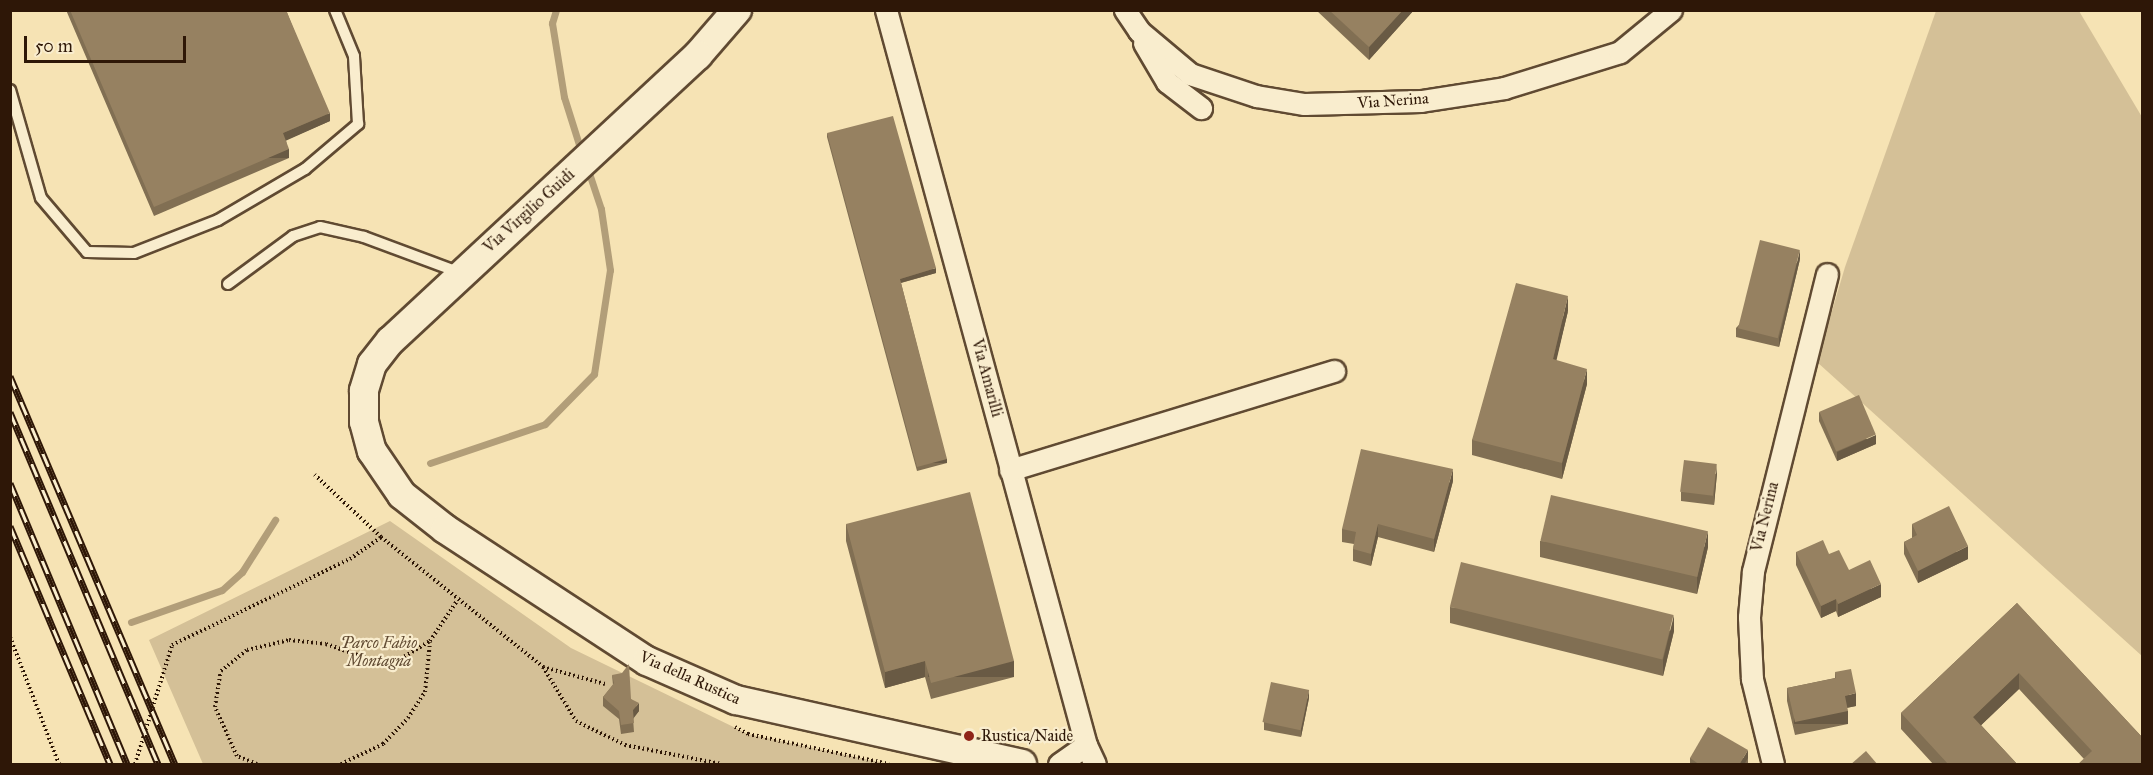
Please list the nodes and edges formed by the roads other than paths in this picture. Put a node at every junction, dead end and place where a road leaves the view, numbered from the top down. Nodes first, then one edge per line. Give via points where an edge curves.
1 (335, 10) edge
2 (737, 10) edge
3 (886, 10) edge
4 (1671, 10) edge
5 (1131, 17) edge
6 (10, 90) edge
7 (1201, 108) dead end
8 (461, 273) junction
9 (1827, 274) dead end
10 (228, 284) dead end
11 (1334, 371) dead end
12 (366, 432) joint
13 (1010, 470) junction
14 (1086, 745) junction
15 (1022, 765) edge
16 (1059, 765) edge
17 (1095, 765) edge
18 (1773, 765) edge

1 - 6 lane via 354,56 358,124 305,169 218,220 134,253 87,252 41,198
2 - 8 street, Via Virgilio Guidi via 698,55
3 - 13 street, Via Amarilli
4 - 5 street, Via Nerina via 1620,52 1504,88 1421,101 1361,104 1304,104 1215,84 1190,74
5 - 7 street via 1167,82
8 - 10 lane via 364,237 320,227 293,236
8 - 12 street, Via Virgilio Guidi via 390,341 372,364 363,391
9 - 18 street, Via Nerina via 1753,571 1749,617 1752,679
11 - 13 street
12 - 15 street, Via della Rustica via 389,479 402,495 445,529 647,661 736,700
13 - 14 street, Via Amarilli
14 - 16 street
14 - 17 street, Via Amarilli

